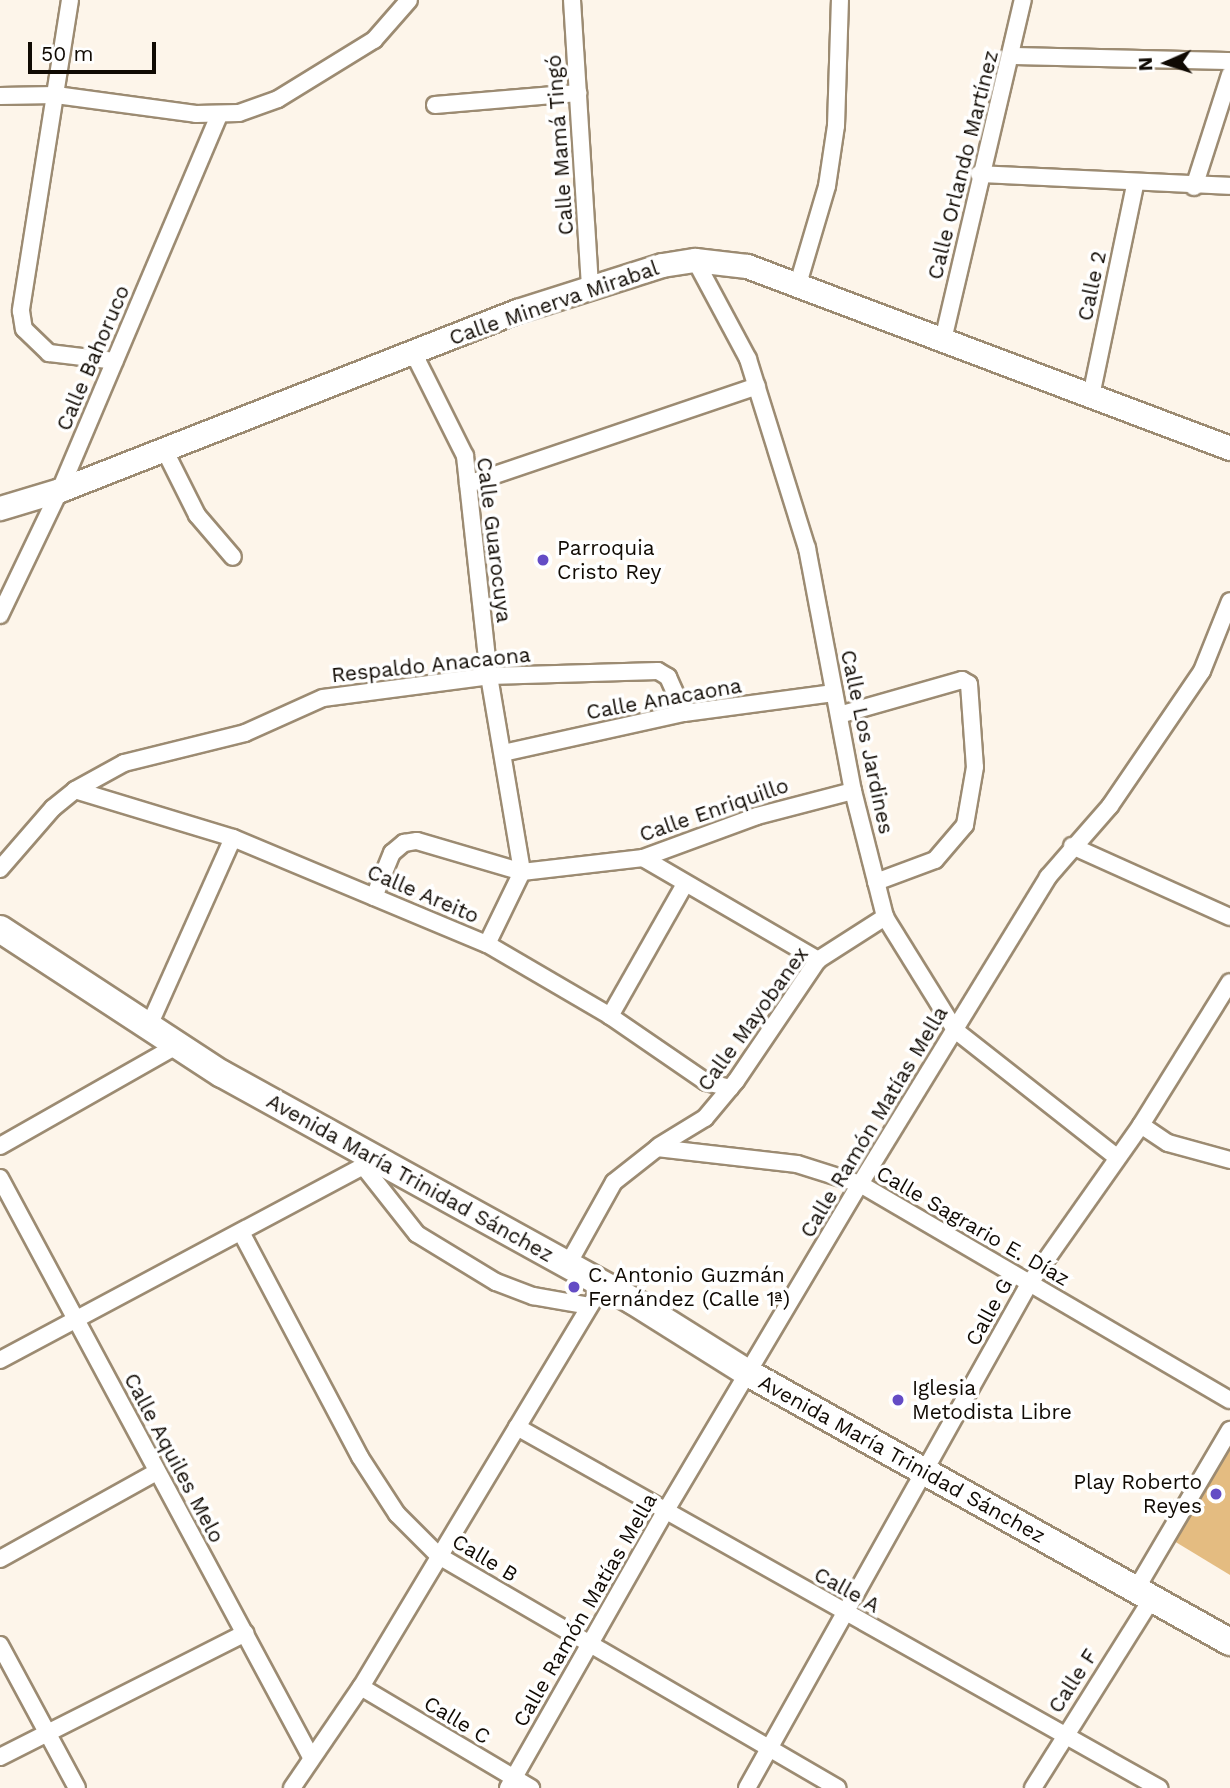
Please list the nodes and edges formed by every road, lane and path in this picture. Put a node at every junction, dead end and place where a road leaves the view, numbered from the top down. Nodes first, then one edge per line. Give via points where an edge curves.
1 (70, 0) edge
2 (409, 0) edge
3 (572, 0) edge
4 (840, 0) edge
5 (1023, 0) edge
6 (1012, 56) junction
7 (1230, 61) edge
8 (1230, 75) edge
9 (578, 93) junction
10 (56, 94) junction
11 (0, 96) edge
12 (435, 105) dead end
13 (219, 115) junction
14 (979, 174) junction
15 (1135, 185) junction
16 (1194, 187) junction
17 (1230, 187) edge
18 (695, 260) junction
19 (798, 284) junction
20 (590, 286) junction
21 (943, 340) junction
22 (413, 352) junction
23 (115, 361) junction
24 (757, 386) junction
25 (1091, 396) junction
26 (1230, 448) edge
27 (164, 449) junction
28 (468, 484) junction
29 (60, 490) junction
30 (0, 508) edge
31 (233, 557) dead end
32 (1230, 601) edge
33 (0, 615) edge
34 (489, 677) junction
35 (834, 693) junction
36 (684, 713) junction
37 (839, 715) junction
38 (503, 753) junction
39 (75, 790) junction
40 (852, 791) junction
41 (233, 838) junction
42 (1072, 846) junction
43 (643, 858) junction
44 (0, 869) edge
45 (522, 872) junction
46 (876, 882) junction
47 (684, 886) junction
48 (374, 897) junction
49 (885, 917) junction
50 (1230, 917) edge
51 (0, 929) edge
52 (487, 944) junction
53 (818, 960) junction
54 (1230, 982) edge
55 (610, 1016) junction
56 (148, 1028) junction
57 (955, 1030) junction
58 (176, 1046) junction
59 (730, 1088) junction
60 (1142, 1125) junction
61 (0, 1146) edge
62 (657, 1147) junction
63 (1115, 1156) junction
64 (1230, 1160) edge
65 (371, 1162) junction
66 (0, 1178) edge
67 (860, 1184) junction
68 (242, 1234) junction
69 (567, 1266) junction
70 (1030, 1284) junction
71 (595, 1296) junction
72 (79, 1320) junction
73 (0, 1360) edge
74 (748, 1373) junction
75 (1230, 1400) edge
76 (517, 1427) junction
77 (1230, 1430) edge
78 (156, 1472) junction
79 (924, 1472) junction
80 (665, 1511) junction
81 (439, 1556) junction
82 (0, 1559) edge
83 (1143, 1595) junction
84 (845, 1613) junction
85 (246, 1633) junction
86 (1230, 1642) edge
87 (0, 1645) edge
88 (589, 1645) junction
89 (361, 1687) junction
90 (48, 1734) junction
91 (1063, 1735) junction
92 (769, 1749) junction
93 (0, 1757) edge
94 (312, 1757) junction
95 (511, 1783) edge
96 (77, 1788) edge
97 (292, 1788) edge
98 (531, 1788) edge
99 (747, 1788) edge
100 (837, 1788) edge
101 (1033, 1788) edge
102 (1158, 1788) edge

1 - 10 street
2 - 13 street via 374,40 278,99 257,109
3 - 9 street, Calle Mamá Tingó
4 - 19 street via 836,126 827,186
5 - 6 street, Calle Orlando Martínez
6 - 7 street
6 - 14 street, Calle Orlando Martínez
8 - 16 street
9 - 12 street
9 - 20 street, Calle Mamá Tingó
10 - 11 street
10 - 13 street
10 - 23 street via 23,329 49,353
13 - 23 street, Calle Bahoruco
14 - 15 street
14 - 21 street, Calle Orlando Martínez
15 - 16 street
15 - 25 street, Calle 2
16 - 17 street
18 - 19 street, Calle Minerva Mirabal via 747,266
18 - 20 street, Calle Minerva Mirabal
18 - 24 street, Calle Los Jardines via 748,359
19 - 21 street, Calle Minerva Mirabal
20 - 22 street, Calle Minerva Mirabal
21 - 25 street, Calle Minerva Mirabal
22 - 27 street, Calle Minerva Mirabal
22 - 28 street, Calle Guarocuya via 465,456
23 - 29 street, Calle Bahoruco
24 - 28 street
24 - 35 street, Calle Los Jardines via 807,548
25 - 26 street, Calle Minerva Mirabal
27 - 29 street, Calle Minerva Mirabal
27 - 31 street via 197,515
28 - 34 street, Calle Guarocuya
29 - 30 street, Calle Minerva Mirabal
29 - 33 street, Calle Bahoruco
32 - 42 street, Calle Ramón Matías Mella via 1202,671 1110,806
34 - 36 street, Respaldo Anacaona via 658,671 668,677
34 - 38 street, Calle Guarocuya
34 - 39 street, Respaldo Anacaona via 323,698 245,733 124,763
35 - 36 street, Calle Anacaona
35 - 37 street, Calle Los Jardines
36 - 38 street, Calle Anacaona
37 - 40 street, Calle Los Jardines
37 - 46 street via 962,680 969,684 975,767 965,825 934,860
38 - 45 street, Calle Guarocuya
39 - 41 street, Calle Areito
39 - 44 street, Respaldo Anacaona
40 - 43 street, Calle Enriquillo via 757,816
40 - 46 street, Calle Los Jardines
41 - 48 street, Calle Areito
41 - 56 street
42 - 50 street
42 - 57 street, Calle Ramón Matías Mella via 1048,877
43 - 45 street, Calle Enriquillo
43 - 47 street
45 - 48 street, Calle Enriquillo via 416,841 404,843 392,853
45 - 52 street
46 - 49 street, Calle Los Jardines
47 - 53 street
47 - 55 street
48 - 52 street, Calle Areito
49 - 53 street, Calle Mayobanex
49 - 57 street, Calle Los Jardines
51 - 56 main road, Avenida María Trinidad Sánchez
52 - 55 street, Calle Areito
53 - 59 street, Calle Mayobanex
54 - 60 street, Calle G
55 - 59 street, Calle Areito via 706,1082
56 - 58 main road, Avenida María Trinidad Sánchez
57 - 63 street, Calle Los Jardines
57 - 67 street, Calle Ramón Matías Mella
58 - 61 street
58 - 65 main road, Avenida María Trinidad Sánchez
59 - 62 street, Calle Mayobanex via 705,1118
60 - 63 street, Calle G
60 - 64 street via 1168,1143
62 - 67 street, Calle Sagrario E. Díaz via 796,1164
62 - 69 street via 614,1182
63 - 70 street, Calle G
65 - 68 street
65 - 69 main road, Avenida María Trinidad Sánchez
65 - 71 street via 417,1234 496,1282 533,1296
66 - 72 street, Calle Aquiles Melo
67 - 70 street, Calle Sagrario E. Díaz
67 - 74 street, Calle Ramón Matías Mella
68 - 72 street
68 - 81 street, Calle B via 360,1457 397,1514
69 - 71 main road, Avenida María Trinidad Sánchez
70 - 75 street, Calle Sagrario E. Díaz
70 - 79 street, Calle G
71 - 74 main road, Avenida María Trinidad Sánchez
71 - 76 street
72 - 73 street
72 - 78 street, Calle Aquiles Melo
74 - 79 main road, Avenida María Trinidad Sánchez
74 - 80 street, Calle Ramón Matías Mella
76 - 80 street, Calle A
76 - 81 street
77 - 83 street, Calle F
78 - 82 street
78 - 85 street, Calle Aquiles Melo
79 - 83 main road, Avenida María Trinidad Sánchez
79 - 84 street, Calle G
80 - 84 street, Calle A
80 - 88 street, Calle Ramón Matías Mella
81 - 88 street, Calle B
81 - 89 street
83 - 86 main road, Avenida María Trinidad Sánchez
83 - 91 street, Calle F
84 - 91 street, Calle A
84 - 92 street, Calle G
85 - 90 street
85 - 94 street, Calle Aquiles Melo
87 - 90 street
88 - 92 street, Calle B
88 - 95 street, Calle Ramón Matías Mella
89 - 94 street
89 - 95 street, Calle C
90 - 93 street
90 - 96 street
91 - 101 street, Calle F
91 - 102 street, Calle A
92 - 99 street, Calle G
92 - 100 street, Calle B
94 - 97 street
95 - 98 street, Calle C

